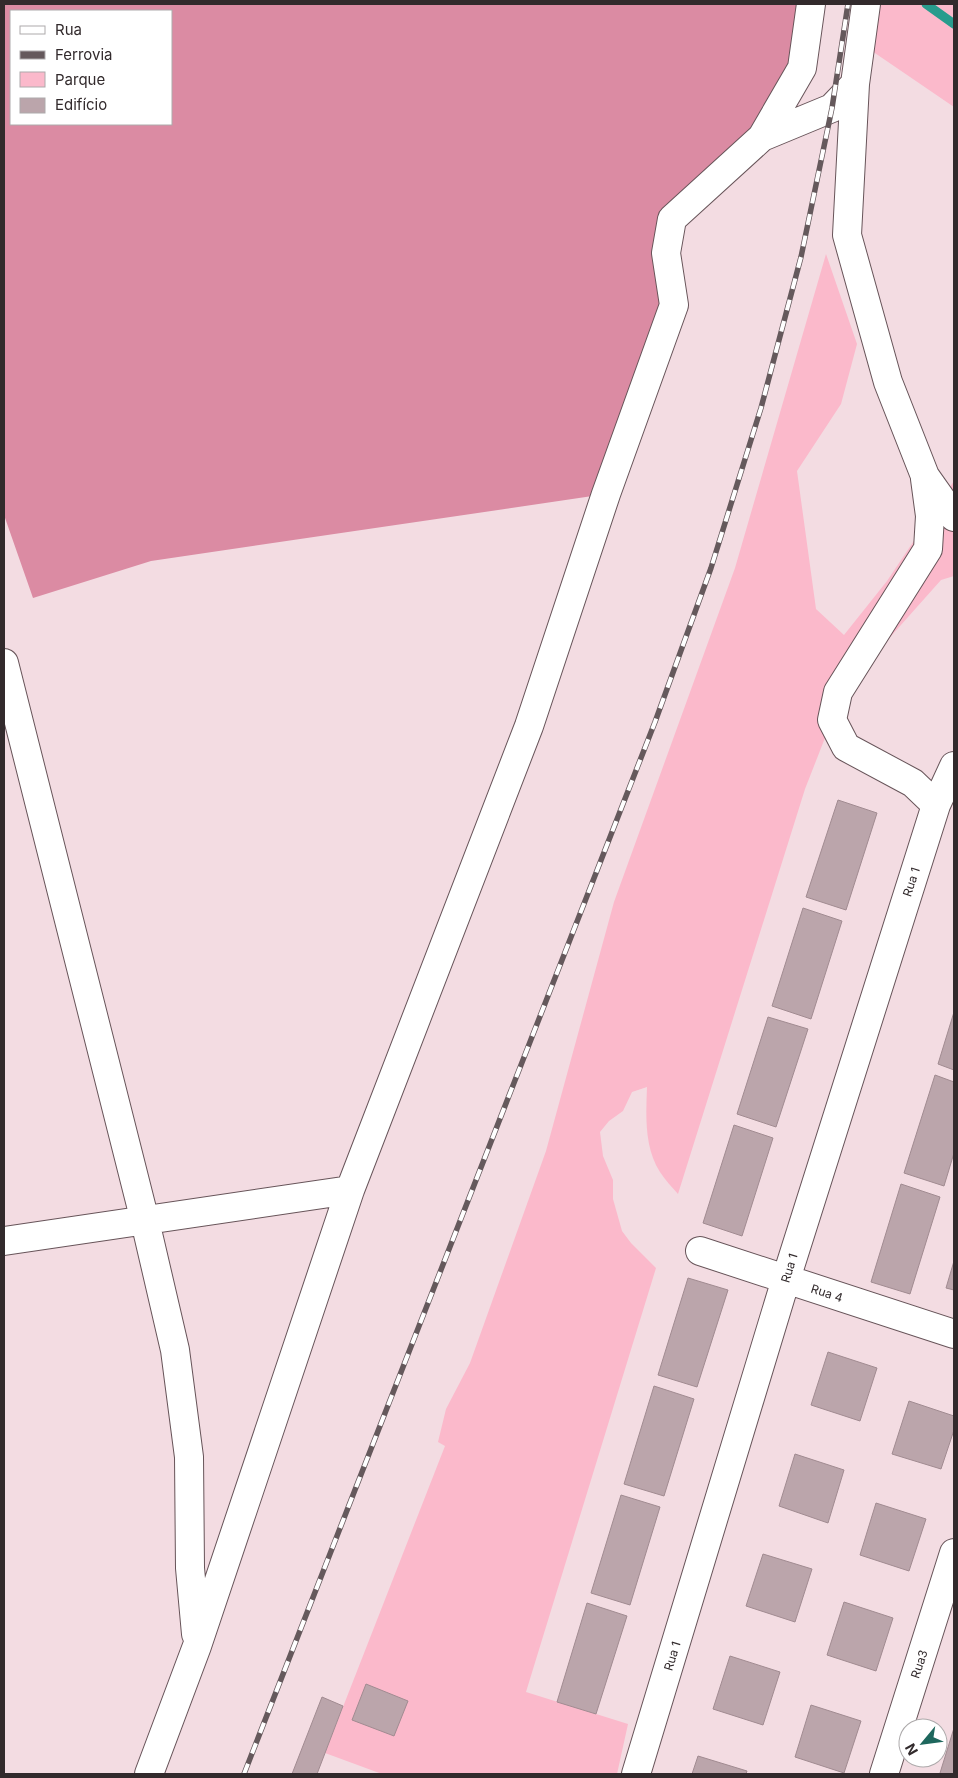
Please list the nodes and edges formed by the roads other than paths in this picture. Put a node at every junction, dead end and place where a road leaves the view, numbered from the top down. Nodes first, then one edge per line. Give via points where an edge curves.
1 (811, 4) edge
2 (866, 4) edge
3 (855, 84) junction
4 (762, 136) junction
5 (925, 476) junction
6 (954, 517) edge
7 (4, 663) edge
8 (954, 766) edge
9 (936, 805) junction
10 (350, 1190) junction
11 (145, 1221) junction
12 (4, 1241) edge
13 (700, 1250) dead end
14 (786, 1279) junction
15 (954, 1334) edge
16 (954, 1554) edge
17 (197, 1646) junction
18 (149, 1774) edge
19 (636, 1774) edge
20 (884, 1774) edge

1 - 4 street via 802,68
2 - 3 street
3 - 4 street via 832,108
3 - 5 street via 847,235 888,382
4 - 10 street via 672,219 666,253 674,305 606,494 529,726
5 - 6 street
5 - 9 street via 930,516 928,549 838,692 832,720 846,746 913,782
7 - 11 street
8 - 9 street, Rua 1
9 - 14 street, Rua 1
10 - 11 street
10 - 17 street
11 - 12 street
11 - 17 street via 175,1350 189,1457 190,1568
13 - 14 street, Rua 4
14 - 15 street, Rua 4
14 - 19 street, Rua 1
16 - 20 street, Rua3
17 - 18 street

